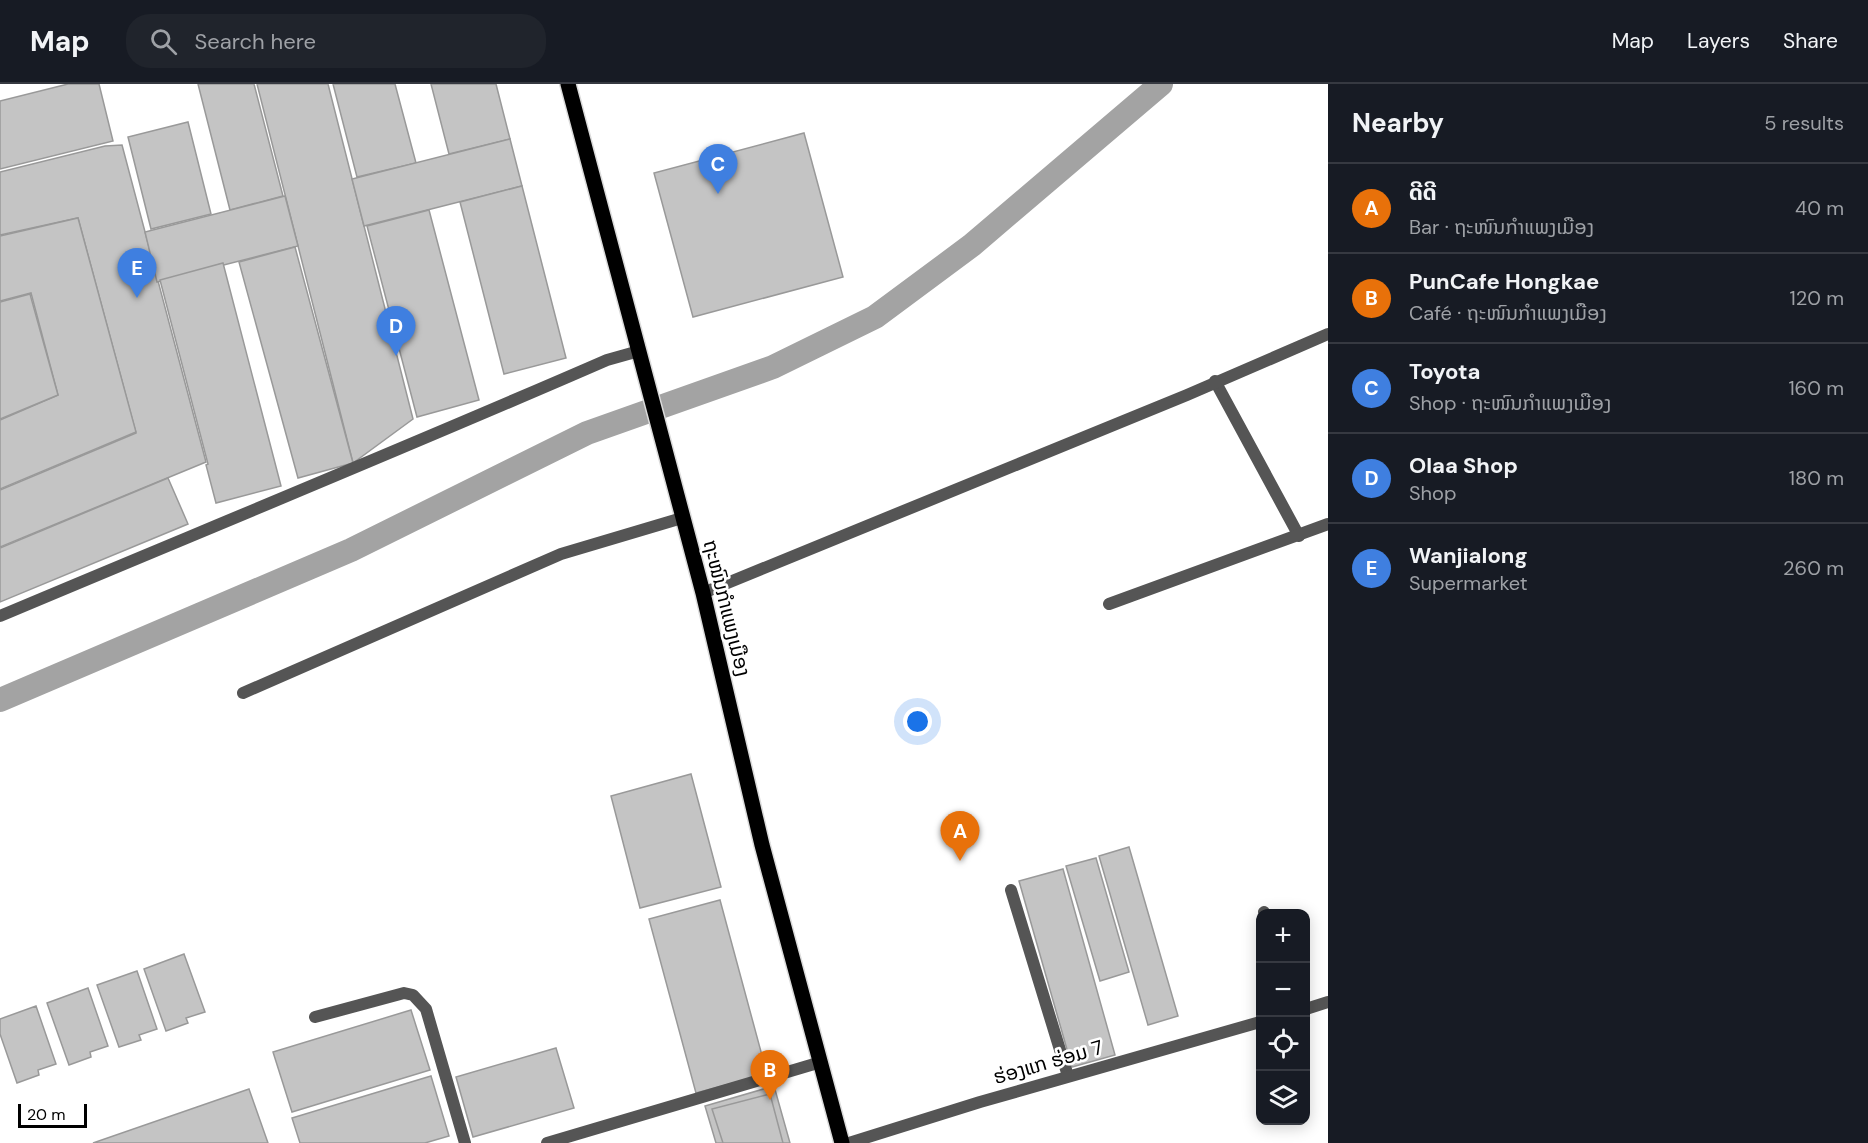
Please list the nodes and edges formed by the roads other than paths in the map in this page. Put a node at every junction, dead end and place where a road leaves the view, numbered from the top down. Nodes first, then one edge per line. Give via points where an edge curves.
1 (568, 84) edge
2 (1328, 334) edge
3 (639, 351) junction
4 (1215, 381) junction
5 (682, 518) junction
6 (1328, 524) edge
7 (1299, 536) junction
8 (703, 593) junction
9 (1109, 604) dead end
10 (0, 616) edge
11 (243, 693) dead end
12 (1011, 890) dead end
13 (1328, 1002) edge
14 (1310, 1007) edge
15 (315, 1017) dead end
16 (1256, 1023) edge
17 (822, 1062) junction
18 (1068, 1076) junction
19 (465, 1143) edge
20 (547, 1143) edge
21 (842, 1143) edge
22 (849, 1143) edge

1 - 3 main road, ຖະໜົນກຳແພງເມືອງ
2 - 4 street
3 - 5 main road, ຖະໜົນກຳແພງເມືອງ
3 - 10 street via 607,360
4 - 7 street
4 - 8 street
5 - 8 main road, ຖະໜົນກຳແພງເມືອງ
5 - 11 street via 561,554
6 - 7 street
7 - 9 street
8 - 17 main road, ຖະໜົນກຳແພງເມືອງ via 762,845
12 - 18 street
13 - 14 street
15 - 19 street via 404,993 413,995 426,1009
16 - 18 street, ຮ່ອງແກ ຮ່ອມ 7
17 - 20 street
17 - 21 main road, ຖະໜົນກຳແພງເມືອງ
18 - 22 street, ຮ່ອງແກ ຮ່ອມ 7

